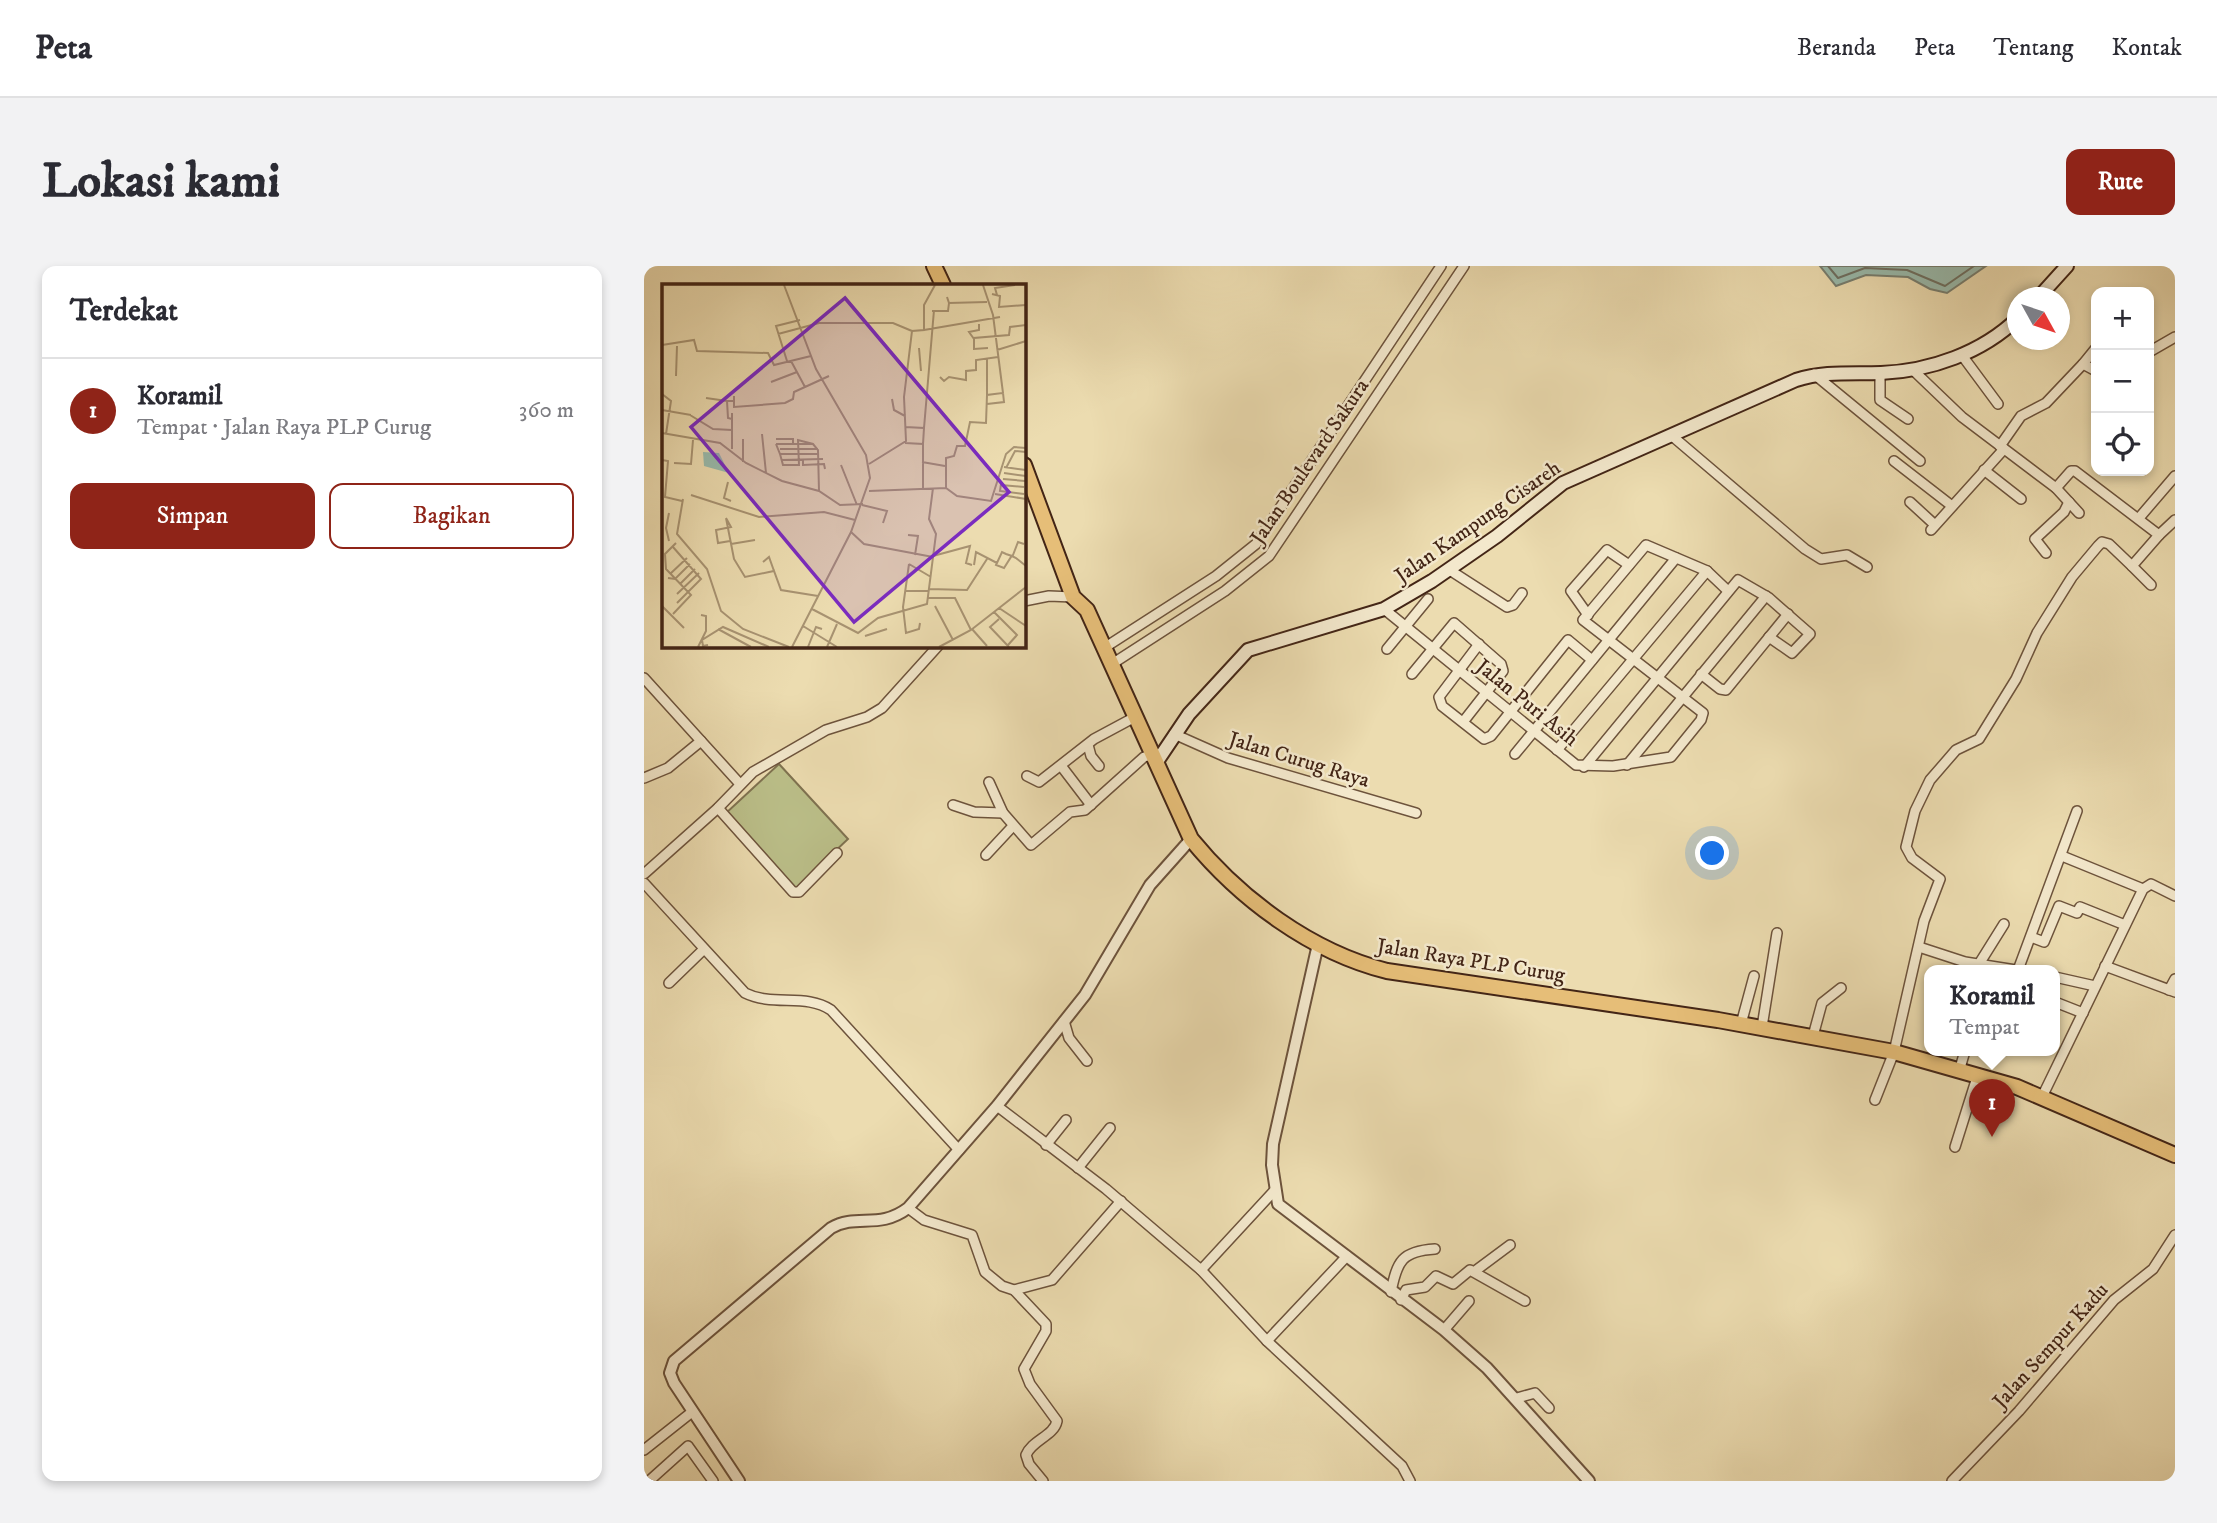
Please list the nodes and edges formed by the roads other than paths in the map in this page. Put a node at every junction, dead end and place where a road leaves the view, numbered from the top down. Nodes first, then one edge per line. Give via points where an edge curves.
1 (934, 266) edge
2 (1441, 266) edge
3 (1464, 266) edge
4 (2067, 266) edge
5 (943, 284) edge
6 (2048, 287) edge
7 (2007, 327) edge
8 (2175, 337) edge
9 (2094, 350) edge
10 (2152, 350) edge
11 (1961, 354) junction
12 (2082, 365) junction
13 (2091, 369) edge
14 (1913, 371) junction
15 (1880, 373) junction
16 (1814, 374) junction
17 (1998, 404) dead end
18 (1908, 419) dead end
19 (1330, 435) junction
20 (1671, 435) junction
21 (1344, 445) junction
22 (2002, 447) junction
23 (1894, 461) dead end
24 (1920, 461) dead end
25 (1026, 470) edge
26 (1984, 470) junction
27 (2175, 477) edge
28 (2056, 488) junction
29 (2021, 499) dead end
30 (1910, 502) dead end
31 (2069, 502) junction
32 (1952, 506) junction
33 (2079, 513) dead end
34 (2139, 518) junction
35 (2175, 520) edge
36 (2159, 535) junction
37 (2046, 553) dead end
38 (1676, 558) junction
39 (1629, 565) junction
40 (1867, 566) dead end
41 (2132, 566) junction
42 (1448, 569) junction
43 (1706, 571) junction
44 (2151, 585) dead end
45 (1728, 591) junction
46 (1522, 593) dead end
47 (1766, 596) junction
48 (1073, 597) junction
49 (1428, 599) dead end
50 (1026, 601) edge
51 (1384, 609) junction
52 (1788, 614) junction
53 (1586, 618) junction
54 (1406, 628) junction
55 (1769, 637) junction
56 (1609, 639) junction
57 (1479, 644) junction
58 (937, 648) edge
59 (1104, 648) junction
60 (1433, 648) junction
61 (1387, 649) dead end
62 (1634, 658) junction
63 (1592, 660) junction
64 (1112, 664) junction
65 (1459, 671) junction
66 (1412, 674) dead end
67 (1701, 674) junction
68 (644, 678) edge
69 (1657, 678) junction
70 (648, 690) edge
71 (1485, 693) junction
72 (1681, 697) junction
73 (1510, 712) junction
74 (1135, 717) junction
75 (1463, 722) junction
76 (1534, 731) junction
77 (1174, 734) junction
78 (701, 741) junction
79 (1088, 745) junction
80 (1557, 750) junction
81 (1515, 754) dead end
82 (1154, 759) junction
83 (1627, 765) junction
84 (1100, 766) dead end
85 (1062, 767) junction
86 (1584, 767) junction
87 (1027, 776) dead end
88 (644, 778) edge
89 (989, 782) dead end
90 (740, 784) junction
91 (953, 805) dead end
92 (1091, 805) junction
93 (718, 808) junction
94 (2077, 811) dead end
95 (1003, 813) junction
96 (1416, 813) dead end
97 (1013, 826) junction
98 (1191, 839) junction
99 (837, 853) dead end
100 (986, 855) dead end
101 (2062, 856) junction
102 (644, 874) edge
103 (645, 885) edge
104 (2143, 889) junction
105 (2175, 896) edge
106 (2004, 924) dead end
107 (2125, 925) junction
108 (1777, 933) dead end
109 (2031, 937) junction
110 (1318, 944) junction
111 (1919, 947) junction
112 (703, 950) junction
113 (1979, 964) junction
114 (1986, 965) edge
115 (2020, 965) edge
116 (2105, 966) junction
117 (1754, 976) dead end
118 (2060, 978) edge
119 (2175, 979) edge
120 (668, 983) dead end
121 (2095, 986) junction
122 (1841, 988) dead end
123 (2172, 991) edge
124 (2060, 1004) edge
125 (2083, 1013) junction
126 (1064, 1021) junction
127 (1741, 1024) junction
128 (1762, 1027) junction
129 (1813, 1036) junction
130 (1894, 1052) junction
131 (1964, 1056) edge
132 (1087, 1061) dead end
133 (1960, 1068) junction
134 (1978, 1074) junction
135 (2042, 1097) junction
136 (1875, 1100) dead end
137 (996, 1106) junction
138 (1066, 1121) dead end
139 (1110, 1128) dead end
140 (1046, 1145) junction
141 (1955, 1147) dead end
142 (959, 1150) junction
143 (2175, 1155) edge
144 (1078, 1168) junction
145 (1275, 1191) junction
146 (1121, 1201) junction
147 (908, 1208) junction
148 (2175, 1235) edge
149 (1510, 1245) dead end
150 (1435, 1249) dead end
151 (1347, 1256) junction
152 (1201, 1270) junction
153 (1475, 1271) junction
154 (1014, 1290) junction
155 (1391, 1292) junction
156 (1401, 1300) junction
157 (1469, 1301) dead end
158 (1525, 1301) dead end
159 (1444, 1330) junction
160 (1267, 1341) junction
161 (1517, 1398) junction
162 (1549, 1408) dead end
163 (692, 1412) junction
164 (695, 1438) dead end
165 (688, 1446) junction
166 (644, 1450) edge
167 (709, 1479) edge
168 (649, 1481) edge
169 (739, 1481) edge
170 (1043, 1481) edge
171 (1410, 1481) edge
172 (1589, 1481) edge
173 (1952, 1481) edge

1 - 5 main road
2 - 19 street, Jalan Boulevard Sakura
3 - 21 street, Jalan Boulevard Sakura
4 - 6 main road
7 - 11 main road, Jalan Kampung Cisareh
8 - 10 street
9 - 12 street
11 - 14 main road, Jalan Kampung Cisareh
11 - 17 street
12 - 13 street
12 - 22 street via 2046,403 2021,416
14 - 15 main road, Jalan Kampung Cisareh
14 - 22 street
15 - 16 main road, Jalan Kampung Cisareh
15 - 18 street via 1880,400
16 - 20 main road, Jalan Kampung Cisareh
16 - 24 street
19 - 21 street
19 - 59 street, Jalan Boulevard Sakura via 1256,544 1216,576
20 - 40 street via 1805,549 1821,559 1847,555
20 - 42 main road, Jalan Kampung Cisareh via 1563,482
21 - 64 street, Jalan Boulevard Sakura via 1269,556 1226,591
22 - 26 street
22 - 28 street
23 - 32 street
25 - 48 main road, Jalan Raya PLP Curug
26 - 29 street
26 - 32 street
27 - 34 street
28 - 31 street
28 - 34 street via 2075,471
30 - 32 street via 1933,527
31 - 33 street
31 - 37 street via 2035,539
34 - 36 street
35 - 36 street
36 - 41 street
38 - 39 street via 1646,545
38 - 43 street
38 - 56 street
39 - 53 street
39 - 53 street via 1607,550 1594,561 1571,591
41 - 44 street
41 - 111 street via 2109,544 2098,545 2051,610 1979,739 1955,750 1922,794 1906,848 1940,879
42 - 46 street via 1507,607
42 - 51 main road, Jalan Kampung Cisareh
43 - 45 street
43 - 62 street
45 - 47 street via 1740,579
45 - 69 street
47 - 52 street
47 - 67 street
48 - 50 street
48 - 59 main road, Jalan Raya PLP Curug via 1087,610
49 - 54 street
51 - 54 street, Jalan Puri Asih
51 - 77 main road, Jalan Kampung Cisareh via 1248,650
52 - 55 street
52 - 55 street via 1809,636 1792,653
53 - 56 street, Jalan Puri Asih
54 - 60 street, Jalan Puri Asih
54 - 61 street
55 - 67 street via 1726,690
56 - 62 street, Jalan Puri Asih
56 - 63 street
57 - 60 street via 1454,623
57 - 65 street
57 - 71 street via 1504,668
58 - 90 street via 882,708 796,746
59 - 64 main road, Jalan Raya PLP Curug
60 - 65 street, Jalan Puri Asih
60 - 66 street
62 - 69 street, Jalan Puri Asih
62 - 80 street
63 - 73 street via 1568,640
63 - 76 street
64 - 74 main road, Jalan Raya PLP Curug
65 - 71 street, Jalan Puri Asih
65 - 75 street via 1439,697
67 - 72 street
68 - 70 street
69 - 72 street, Jalan Puri Asih
69 - 86 street
70 - 78 street
71 - 73 street, Jalan Puri Asih
71 - 75 street
72 - 83 street
72 - 83 street, Jalan Puri Asih via 1703,713 1702,720 1669,759
73 - 75 street via 1488,738
73 - 76 street, Jalan Puri Asih
74 - 79 street
74 - 82 main road, Jalan Raya PLP Curug
76 - 80 street, Jalan Puri Asih
76 - 81 street
77 - 82 main road, Jalan Kampung Cisareh
77 - 96 street, Jalan Curug Raya via 1228,758
78 - 88 street via 668,768
78 - 90 street
79 - 84 street
79 - 85 street
80 - 86 street, Jalan Puri Asih
82 - 92 street via 1144,757
82 - 98 main road, Jalan Raya PLP Curug
83 - 86 street, Jalan Puri Asih
85 - 87 street via 1039,782
85 - 92 street
89 - 95 street
90 - 93 street
91 - 95 street
92 - 97 street via 1070,812 1031,845
93 - 99 street via 793,892 799,892
93 - 102 street
94 - 101 street
95 - 97 street
97 - 100 street
98 - 110 main road, Jalan Raya PLP Curug via 1239,888
98 - 126 street via 1150,884 1085,995
101 - 104 street
101 - 109 street
103 - 112 street
104 - 105 street via 2151,884
104 - 107 street
106 - 113 street
107 - 109 street via 2080,907 2077,913 2059,906 2047,939
107 - 116 street
108 - 128 street
109 - 115 street
110 - 127 main road, Jalan Raya PLP Curug via 1387,971
110 - 145 street via 1279,1112 1272,1154
111 - 113 street
111 - 130 street
112 - 120 street
112 - 142 street via 754,997 814,1002 831,1010
113 - 114 street
116 - 121 street
116 - 123 street
117 - 127 street
118 - 121 street
119 - 123 street
121 - 125 street
122 - 129 street via 1822,1003
124 - 125 street
125 - 135 street
126 - 132 street via 1069,1038
126 - 137 street
127 - 128 main road, Jalan Raya PLP Curug
128 - 129 main road, Jalan Raya PLP Curug
129 - 130 main road, Jalan Raya PLP Curug
130 - 133 main road, Jalan Raya PLP Curug
130 - 136 street
131 - 133 street
133 - 134 main road, Jalan Raya PLP Curug
134 - 135 main road, Jalan Raya PLP Curug
134 - 141 street
135 - 143 main road, Jalan Raya PLP Curug
137 - 140 street
137 - 142 street
138 - 140 street
139 - 144 street
140 - 144 street
142 - 147 street
144 - 146 street
145 - 151 street via 1283,1210
145 - 152 street
146 - 152 street
146 - 154 street via 1052,1280
147 - 154 street via 918,1217 972,1235 985,1272
147 - 163 street via 890,1220 831,1228 676,1359 670,1376
148 - 173 street, Jalan Sempur Kadu via 2152,1269 2114,1300
149 - 153 street
150 - 155 street via 1415,1250 1402,1260
151 - 155 street
151 - 160 street
152 - 160 street
153 - 156 street via 1467,1270 1453,1284 1436,1276 1423,1287 1406,1290
153 - 158 street
154 - 170 street via 1047,1327 1024,1369 1058,1424 1026,1455
155 - 156 street
156 - 159 street
157 - 159 street
159 - 161 street
160 - 171 street via 1402,1466
161 - 162 street via 1535,1393
161 - 172 street
163 - 166 street
163 - 169 street
164 - 165 street
165 - 167 street
165 - 168 street

